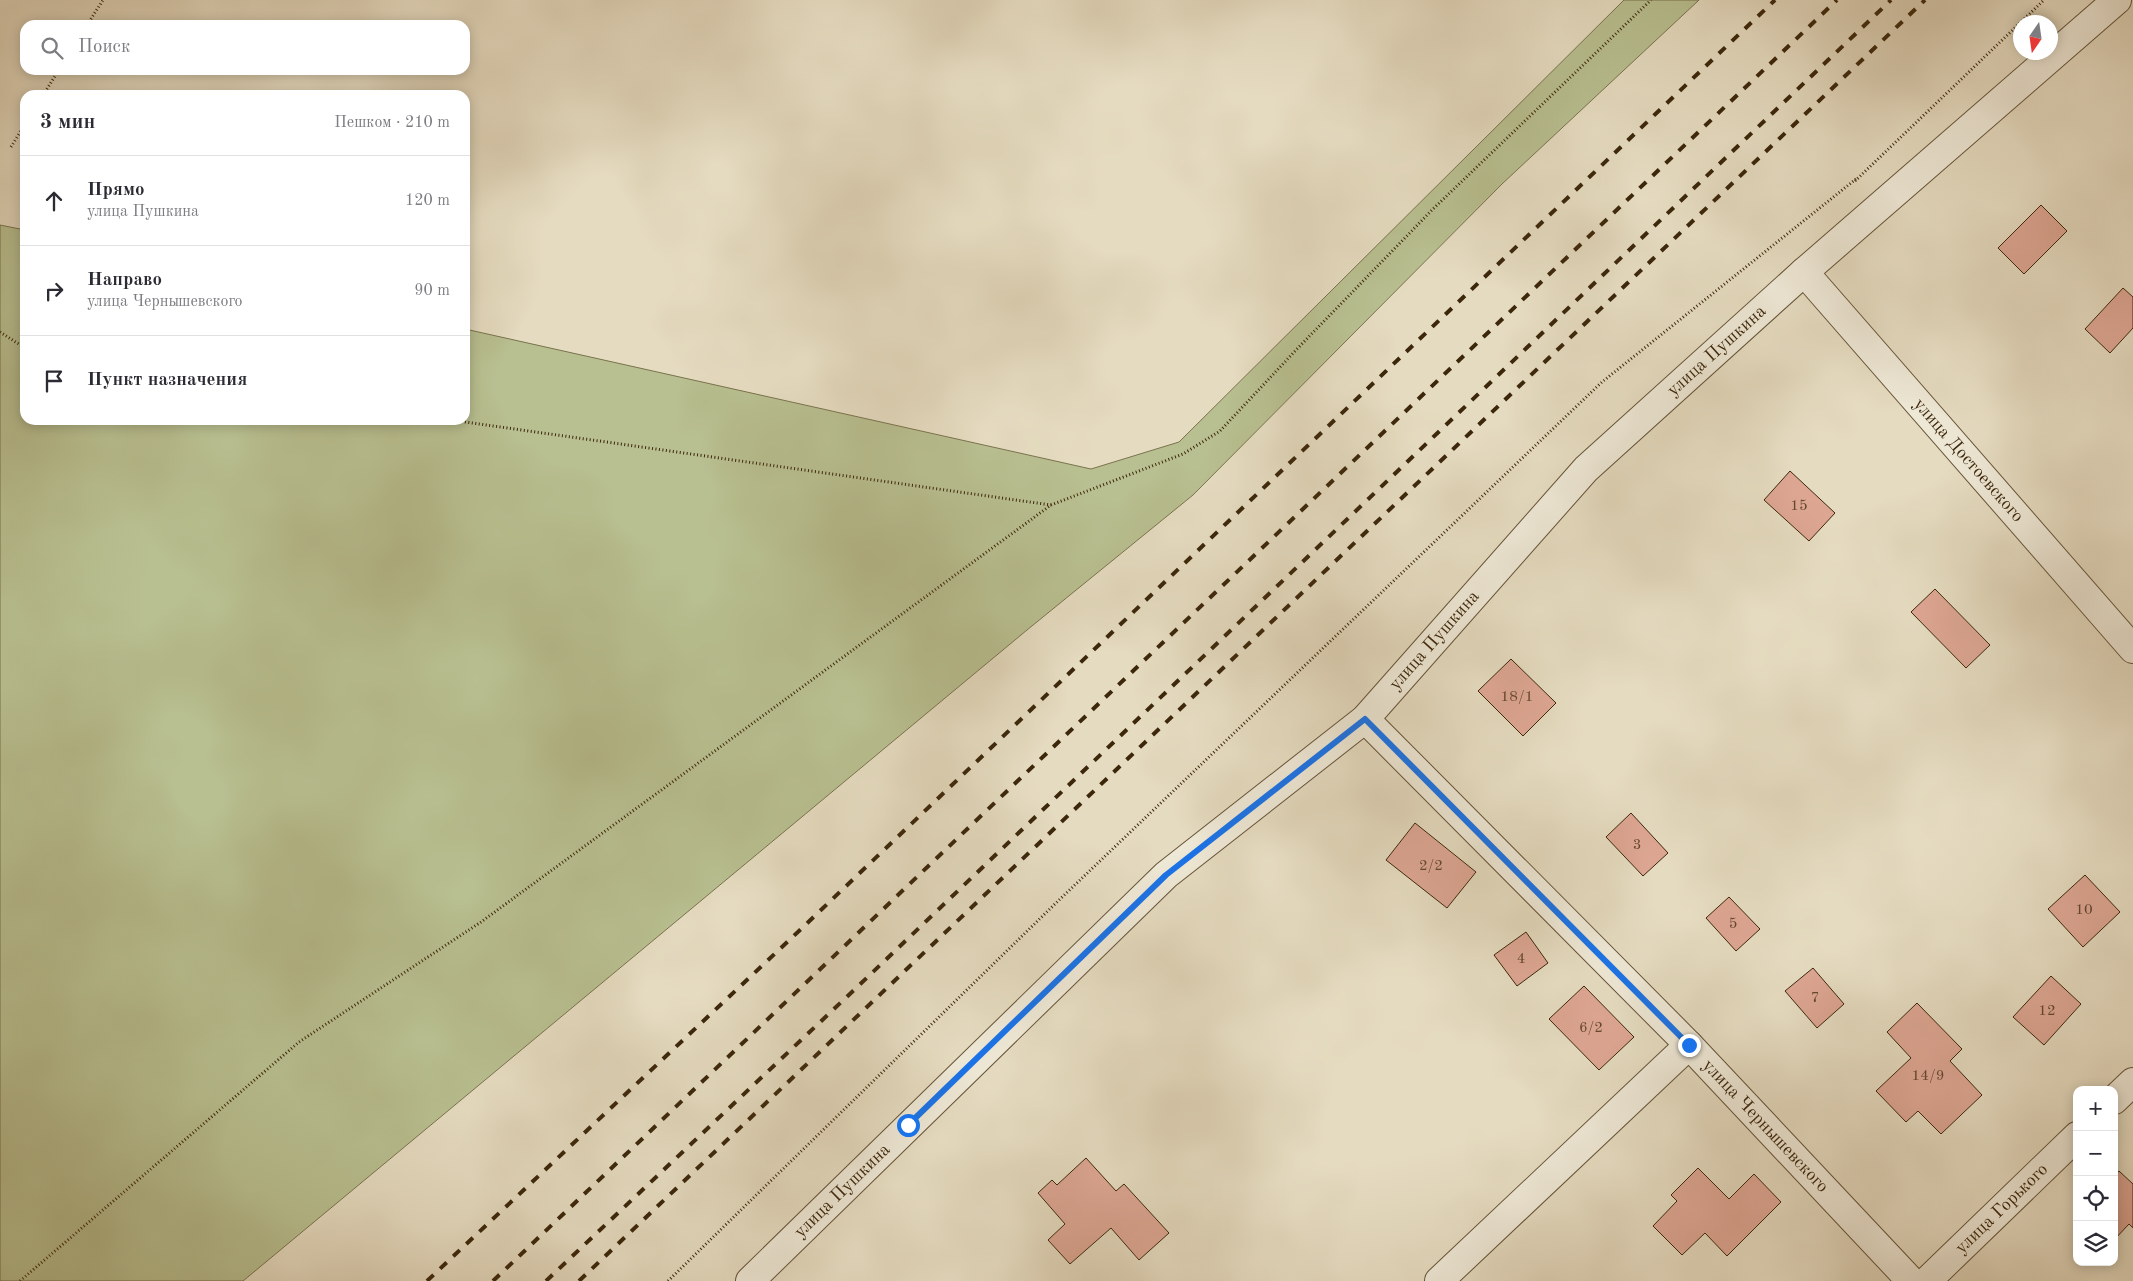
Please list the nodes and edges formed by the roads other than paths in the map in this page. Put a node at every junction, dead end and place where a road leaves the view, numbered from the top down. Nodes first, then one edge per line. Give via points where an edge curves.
1 (2117, 0) edge
2 (1804, 272) junction
3 (2133, 649) edge
4 (1365, 719) junction
5 (1689, 1045) junction
6 (2133, 1082) edge
7 (2118, 1096) edge
8 (2073, 1140) edge
9 (750, 1281) edge
10 (1439, 1281) edge
11 (1911, 1281) edge
12 (1928, 1281) edge

1 - 2 street, улица Пушкина
2 - 3 street, улица Достоевского
2 - 4 street, улица Пушкина via 1586,469
4 - 5 street, улица Чернышевского
4 - 9 street, улица Пушкина via 1166,875
5 - 10 street
5 - 11 street, улица Чернышевского
6 - 7 street
8 - 12 street, улица Горького

